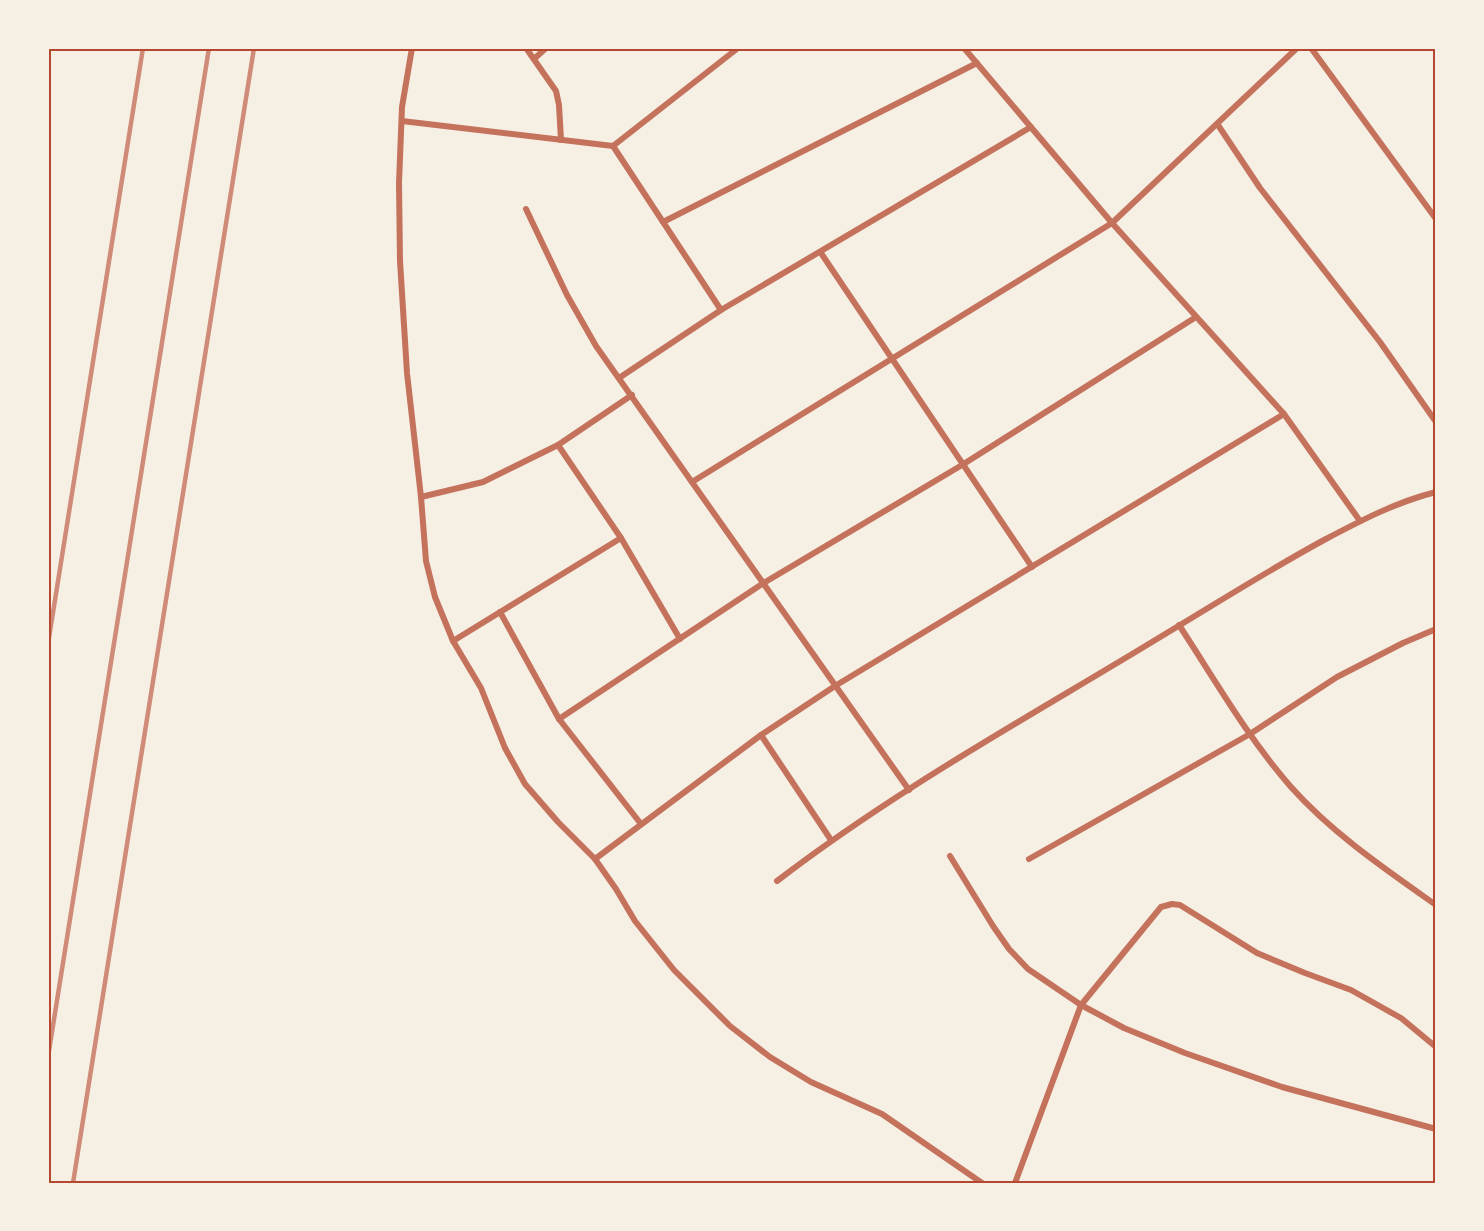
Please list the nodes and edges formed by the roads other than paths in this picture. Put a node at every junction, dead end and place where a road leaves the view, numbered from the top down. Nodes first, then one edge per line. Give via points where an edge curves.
1 (412, 48) edge
2 (526, 48) edge
3 (546, 48) edge
4 (738, 48) edge
5 (964, 48) edge
6 (1297, 48) edge
7 (1311, 48) edge
8 (534, 59) junction
9 (977, 63) junction
10 (402, 121) junction
11 (1218, 124) junction
12 (1031, 127) junction
13 (561, 140) junction
14 (613, 146) junction
15 (526, 209) dead end
16 (1436, 219) edge
17 (663, 222) junction
18 (1112, 223) junction
19 (821, 253) junction
20 (721, 310) junction
21 (1196, 317) junction
22 (891, 359) junction
23 (619, 378) junction
24 (632, 395) junction
25 (1284, 414) junction
26 (1436, 422) edge
27 (558, 445) junction
28 (962, 465) junction
29 (692, 482) junction
30 (1436, 492) edge
31 (421, 497) junction
32 (1360, 521) junction
33 (621, 538) junction
34 (1032, 567) junction
35 (762, 584) junction
36 (500, 612) junction
37 (1179, 625) junction
38 (1436, 629) edge
39 (680, 639) junction
40 (453, 640) junction
41 (836, 686) junction
42 (558, 719) junction
43 (1250, 734) junction
44 (761, 735) junction
45 (909, 790) junction
46 (641, 824) junction
47 (831, 840) junction
48 (950, 856) dead end
49 (595, 859) junction
50 (1029, 859) dead end
51 (777, 881) dead end
52 (1436, 905) edge
53 (1081, 1005) junction
54 (1436, 1047) edge
55 (1436, 1129) edge
56 (982, 1183) edge
57 (1015, 1183) edge

1 - 10 street
2 - 8 street
3 - 8 street
4 - 14 street
5 - 9 street
6 - 11 street
7 - 16 street
8 - 13 street via 556,91
9 - 12 street
9 - 17 street
10 - 13 street
10 - 31 street via 400,261
11 - 18 street
11 - 26 street via 1260,189 1380,342
12 - 18 street
12 - 19 street
13 - 14 street
14 - 17 street
15 - 23 street via 567,295
17 - 20 street
18 - 21 street
18 - 22 street
19 - 20 street
19 - 22 street
20 - 23 street
21 - 25 street
21 - 28 street
22 - 28 street
22 - 29 street
23 - 24 street
24 - 27 street
24 - 29 street
25 - 32 street
25 - 34 street
27 - 31 street via 483,482
27 - 33 street
28 - 34 street
28 - 35 street
29 - 35 street
30 - 32 street
31 - 40 street via 426,561 435,597
32 - 37 street
33 - 36 street
33 - 39 street
34 - 41 street
35 - 39 street
35 - 41 street
36 - 40 street
36 - 42 street
37 - 43 street
37 - 45 street
38 - 43 street via 1337,677
39 - 42 street
40 - 49 street via 481,688 505,748 525,784
41 - 44 street
41 - 45 street
42 - 46 street
43 - 50 street
43 - 52 street via 1291,787 1328,823
44 - 46 street
44 - 47 street
45 - 47 street
46 - 49 street
47 - 51 street
48 - 53 street via 1009,949 1028,969
49 - 56 street via 635,921 674,970 730,1026 811,1082 882,1114
53 - 54 street via 1161,907 1180,904 1257,952 1361,996 1401,1018
53 - 55 street via 1124,1029 1271,1083
53 - 57 street

